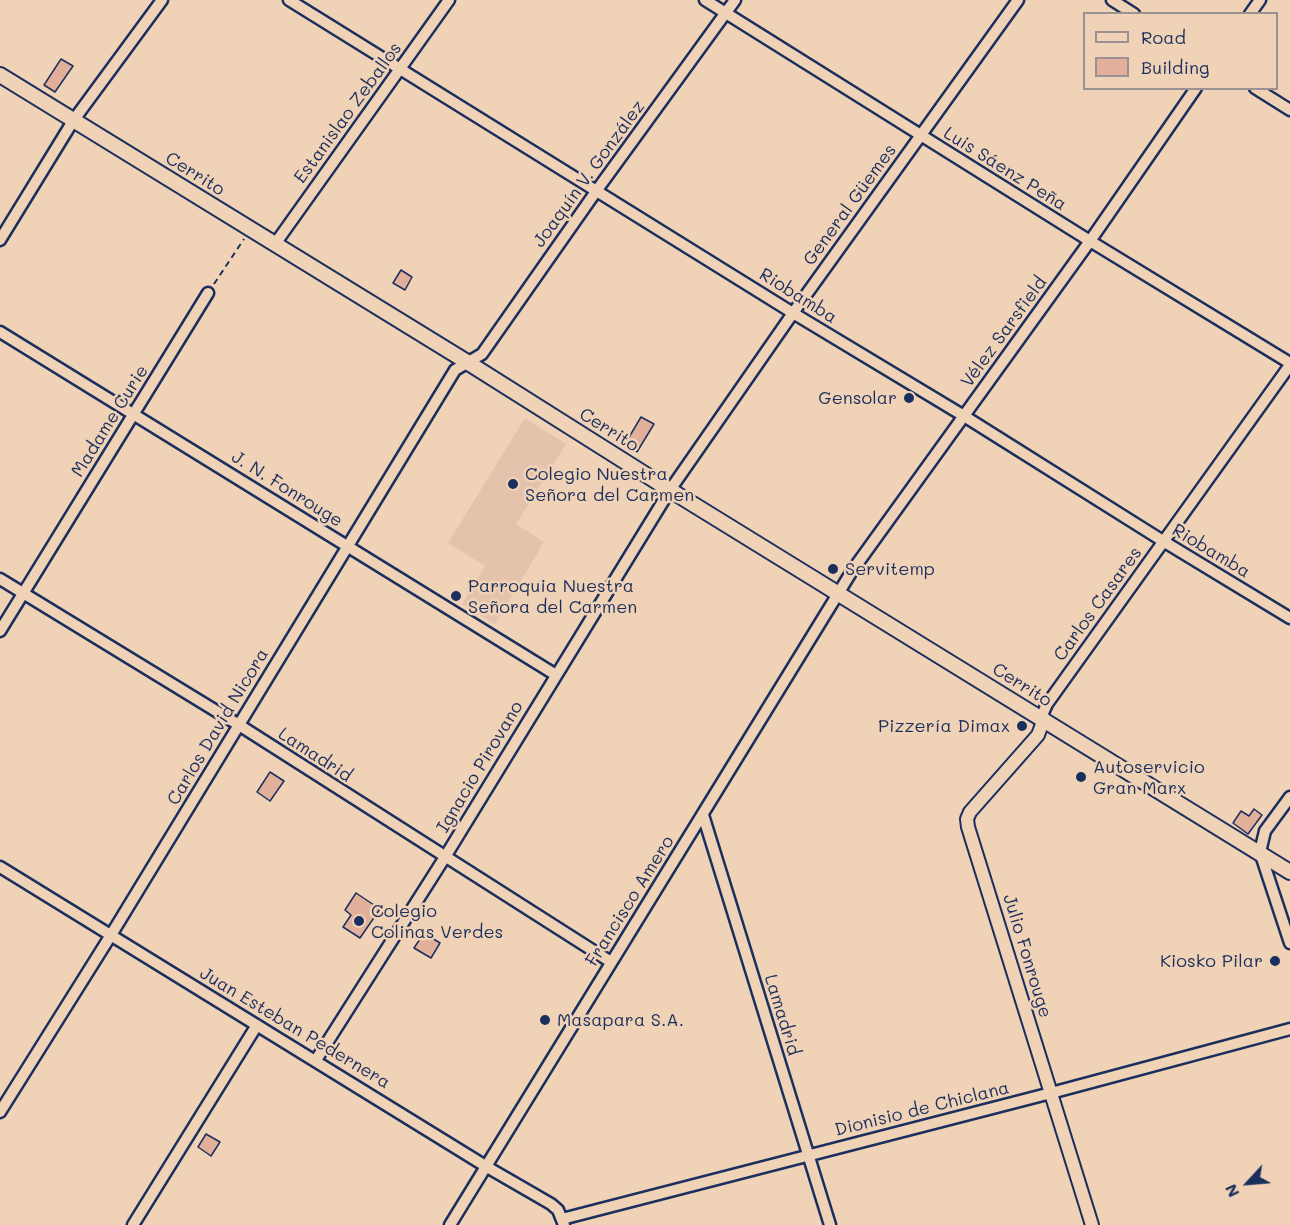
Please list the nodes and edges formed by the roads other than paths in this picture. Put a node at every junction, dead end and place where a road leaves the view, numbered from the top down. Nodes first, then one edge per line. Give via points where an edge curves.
1 (162, 0) edge
2 (289, 0) edge
3 (449, 0) edge
4 (705, 0) edge
5 (735, 0) edge
6 (1018, 0) edge
7 (1112, 0) edge
8 (1131, 12) edge
9 (726, 13) junction
10 (400, 69) junction
11 (0, 75) edge
12 (1195, 90) edge
13 (1258, 90) edge
14 (1290, 110) edge
15 (73, 121) junction
16 (921, 135) junction
17 (597, 190) junction
18 (0, 240) edge
19 (1090, 242) junction
20 (275, 244) junction
21 (208, 293) road end
22 (793, 313) junction
23 (0, 332) edge
24 (467, 362) junction
25 (1290, 364) edge
26 (134, 413) junction
27 (964, 416) junction
28 (670, 490) junction
29 (1163, 541) junction
30 (348, 546) junction
31 (0, 579) edge
32 (23, 593) junction
33 (838, 594) junction
34 (1290, 618) edge
35 (0, 631) edge
36 (556, 675) junction
37 (1044, 719) junction
38 (239, 725) junction
39 (1290, 797) edge
40 (703, 815) junction
41 (1260, 852) junction
42 (445, 857) junction
43 (0, 867) edge
44 (1290, 872) edge
45 (111, 935) junction
46 (1290, 943) edge
47 (611, 962) junction
48 (257, 1025) junction
49 (1290, 1029) edge
50 (316, 1060) junction
51 (1051, 1093) junction
52 (0, 1112) edge
53 (808, 1155) junction
54 (487, 1167) junction
55 (563, 1222) edge
56 (133, 1225) edge
57 (450, 1225) edge
58 (830, 1225) edge
59 (1092, 1225) edge

1 - 15 street
2 - 10 street, Riobamba
3 - 10 street, Estanislao Zeballos
4 - 9 street, Luis Sáenz Peña
5 - 9 street, Joaquín V. González
6 - 16 street, General Güemes
7 - 8 street
9 - 16 street, Luis Sáenz Peña
9 - 17 street, Joaquín V. González
10 - 17 street, Riobamba
10 - 20 street, Estanislao Zeballos
11 - 15 main road, Cerrito
12 - 19 street, Vélez Sarsfield
13 - 14 street
15 - 18 street
15 - 20 main road, Cerrito
16 - 19 street, Luis Sáenz Peña
16 - 22 street, General Güemes
17 - 22 street, Riobamba
17 - 24 street, Joaquín V. González via 482,354
19 - 25 street, Luis Sáenz Peña
19 - 27 street, Vélez Sarsfield
20 - 24 main road, Cerrito
21 - 26 street, Madame Curie
22 - 27 street, Riobamba
22 - 28 street, General Güemes
23 - 26 street, J. N. Fonrouge
24 - 28 main road, Cerrito
24 - 30 street, Carlos David Nicora via 455,370
25 - 29 street, Carlos Casares
26 - 30 street, J. N. Fonrouge
26 - 32 street, Madame Curie
27 - 29 street, Riobamba
27 - 33 street, Vélez Sarsfield
28 - 33 main road, Cerrito
28 - 36 street, Ignacio Pirovano
29 - 34 street, Riobamba
29 - 37 street, Carlos Casares via 1047,704
30 - 36 street, J. N. Fonrouge
30 - 38 street, Carlos David Nicora
31 - 32 street, Lamadrid
32 - 35 street, Madame Curie
32 - 38 street, Lamadrid
33 - 37 main road, Cerrito
33 - 40 street, Francisco Amero
36 - 42 street, Ignacio Pirovano
37 - 41 main road, Cerrito
37 - 51 street, Julio Fonrouge via 1038,735 967,819
38 - 42 street, Lamadrid
38 - 45 street, Carlos David Nicora
39 - 41 street via 1265,831
40 - 47 street, Francisco Amero
40 - 53 street, Lamadrid
41 - 44 main road, Cerrito
41 - 46 street
42 - 47 street, Lamadrid
42 - 50 street, Ignacio Pirovano
43 - 45 street, Juan Esteban Pedernera
45 - 48 street, Juan Esteban Pedernera
45 - 52 street, Carlos David Nicora
47 - 54 street, Francisco Amero
48 - 50 street, Juan Esteban Pedernera
48 - 56 street
49 - 51 street, Dionisio de Chiclana
50 - 54 street, Juan Esteban Pedernera
51 - 53 street, Dionisio de Chiclana
51 - 59 street, Julio Fonrouge
53 - 55 street, Dionisio de Chiclana
53 - 58 street, Lamadrid
54 - 55 street, Juan Esteban Pedernera via 551,1204
54 - 57 street, Francisco Amero

